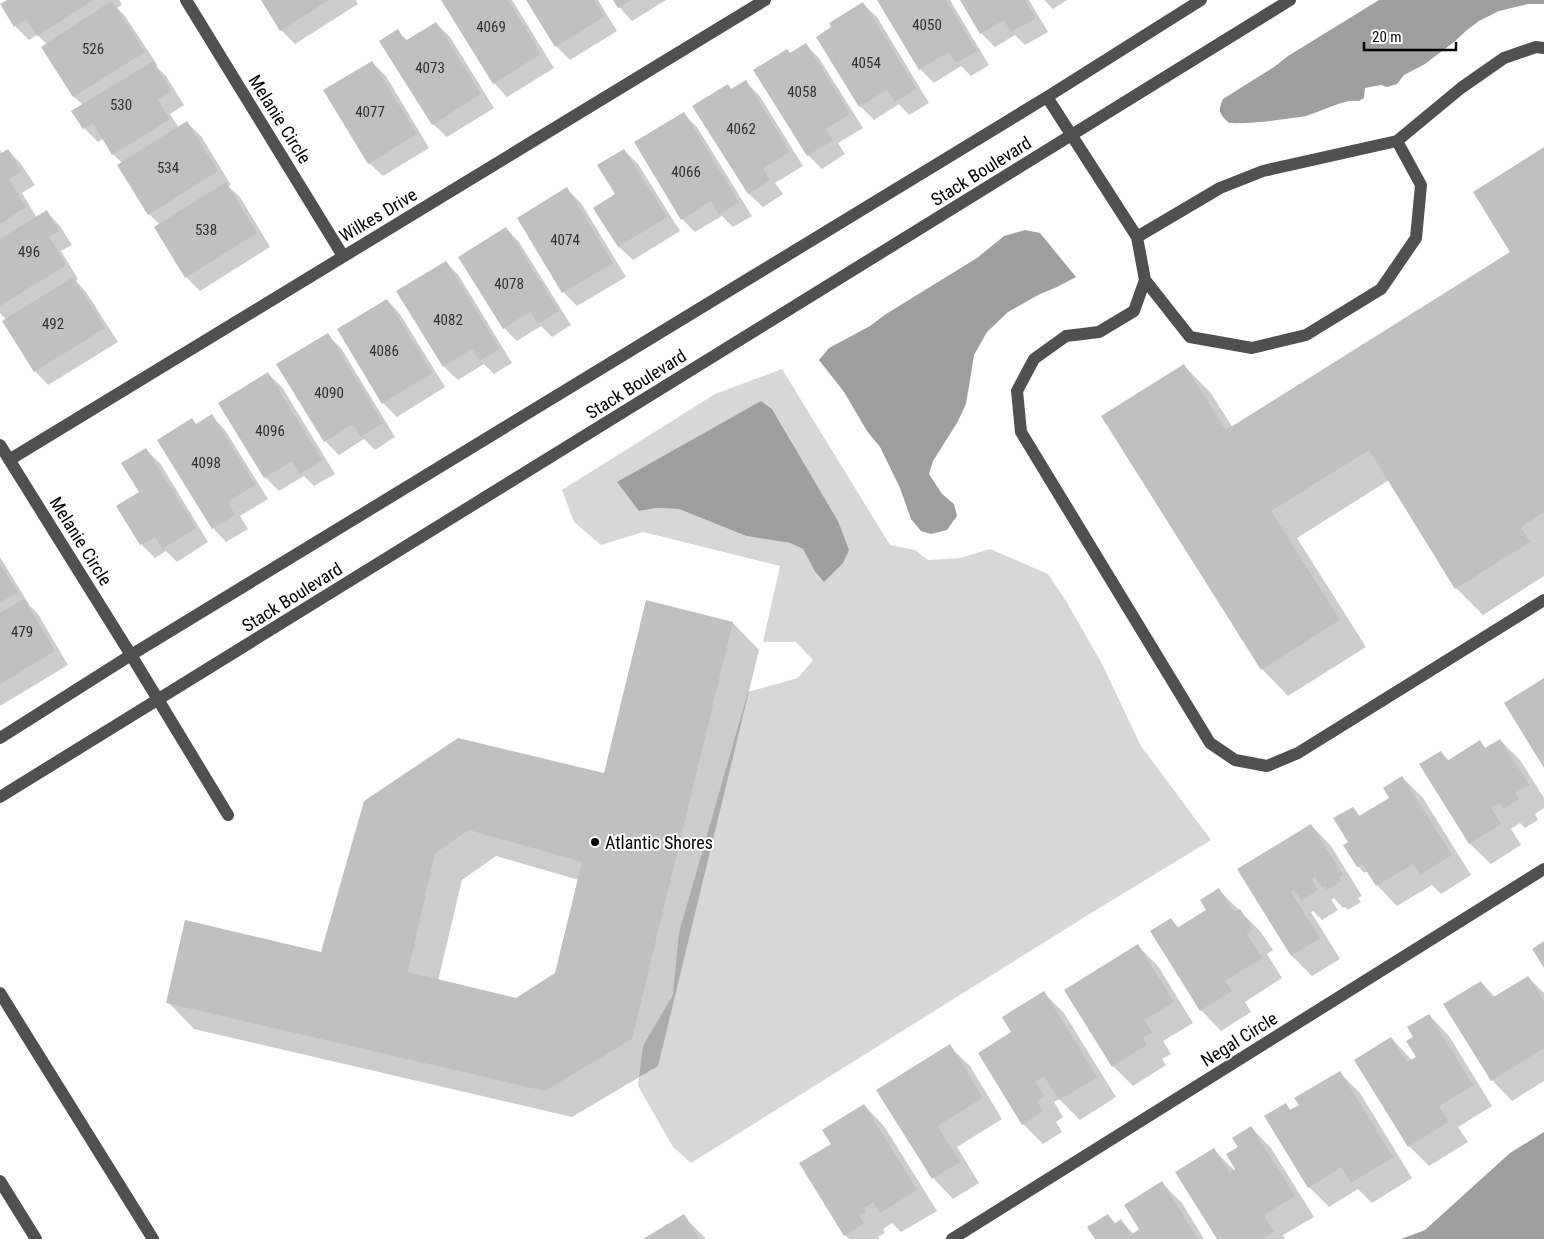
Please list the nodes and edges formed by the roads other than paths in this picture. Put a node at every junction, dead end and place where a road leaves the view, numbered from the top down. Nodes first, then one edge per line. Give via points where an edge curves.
1 (186, 0) edge
2 (765, 0) edge
3 (1201, 0) edge
4 (1290, 0) edge
5 (1544, 48) edge
6 (1047, 97) junction
7 (1071, 136) junction
8 (1397, 141) junction
9 (1137, 237) junction
10 (344, 256) junction
11 (1145, 280) junction
12 (0, 445) edge
13 (9, 460) junction
14 (1544, 600) edge
15 (131, 655) junction
16 (158, 699) junction
17 (0, 738) edge
18 (0, 797) edge
19 (228, 815) dead end
20 (1544, 869) edge
21 (0, 993) edge
22 (0, 1181) edge
23 (36, 1239) edge
24 (153, 1239) edge
25 (952, 1239) edge

1 - 10 street, Melanie Circle
2 - 10 street, Wilkes Drive
3 - 6 street, Stack Boulevard
4 - 7 street, Stack Boulevard
5 - 8 street via 1536,47 1504,58 1460,88
6 - 7 street
6 - 15 street, Stack Boulevard
7 - 9 street
7 - 16 street, Stack Boulevard
8 - 9 street via 1263,171 1220,188
8 - 11 street via 1421,185 1416,238 1381,289 1306,335 1252,348 1190,337
9 - 11 street
10 - 13 street, Wilkes Drive
11 - 14 street via 1134,311 1099,332 1066,336 1034,359 1017,391 1020,432 1210,743 1235,760 1267,766 1298,753
12 - 13 street, Melanie Circle
13 - 15 street, Melanie Circle
15 - 16 street, Melanie Circle
15 - 17 street, Stack Boulevard
16 - 18 street, Stack Boulevard
16 - 19 street, Melanie Circle
20 - 25 street, Negal Circle
21 - 24 street
22 - 23 street

